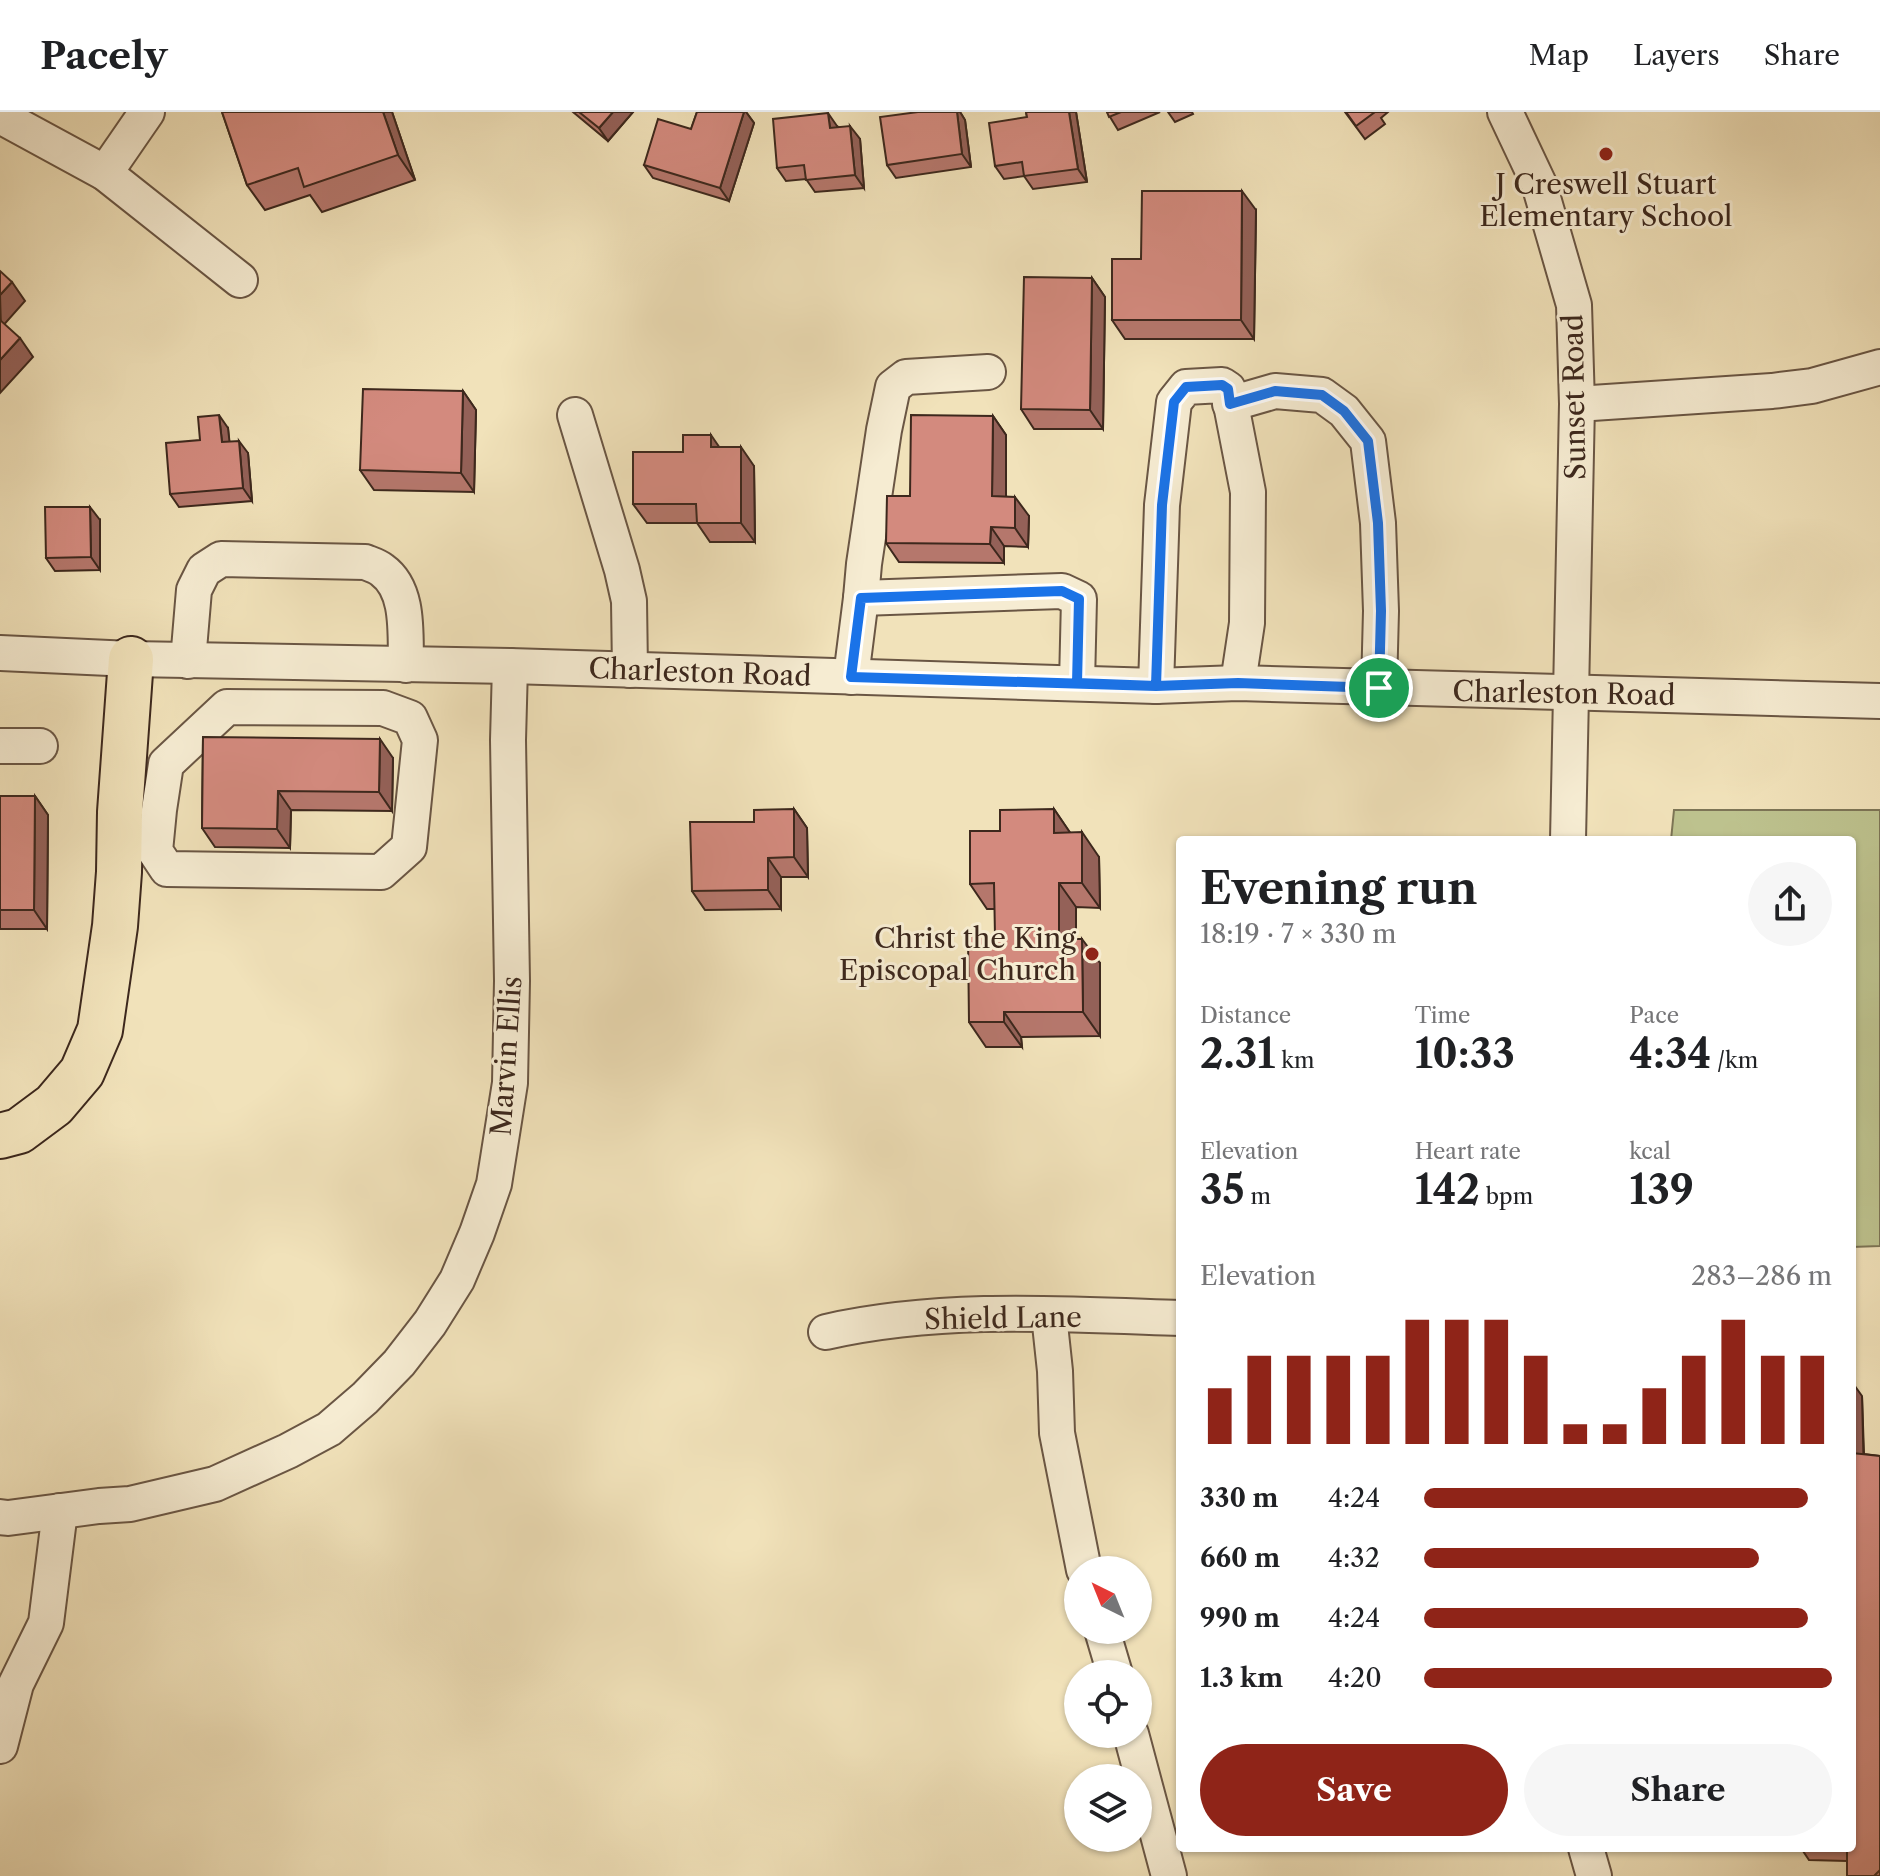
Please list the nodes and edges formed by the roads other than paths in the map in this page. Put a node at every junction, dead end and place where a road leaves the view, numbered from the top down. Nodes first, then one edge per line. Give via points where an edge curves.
1 (147, 112) edge
2 (1505, 112) edge
3 (0, 116) edge
4 (105, 173) junction
5 (240, 280) dead end
6 (1880, 367) edge
7 (988, 372) dead end
8 (1230, 404) junction
9 (1577, 404) junction
10 (575, 415) dead end
11 (861, 598) junction
12 (0, 653) edge
13 (131, 659) junction
14 (188, 661) junction
15 (309, 663) junction
16 (406, 665) junction
17 (510, 666) junction
18 (630, 670) junction
19 (851, 677) junction
20 (1077, 683) junction
21 (1238, 683) junction
22 (1156, 686) junction
23 (1379, 688) junction
24 (1570, 693) junction
25 (1880, 701) edge
26 (305, 708) junction
27 (0, 746) edge
28 (40, 746) dead end
29 (1568, 836) edge
30 (0, 1136) edge
31 (1049, 1315) junction
32 (1176, 1318) edge
33 (826, 1332) dead end
34 (60, 1511) junction
35 (0, 1517) edge
36 (1081, 1556) edge
37 (0, 1746) edge
38 (1135, 1748) edge
39 (1587, 1852) edge
40 (1169, 1876) edge
41 (1594, 1876) edge

1 - 4 street
2 - 9 street, Sunset Road via 1539,184 1574,305
3 - 4 street
4 - 5 street
6 - 9 street via 1772,391
7 - 11 street via 906,377 893,387
8 - 21 street via 1248,492 1247,623
8 - 22 street via 1222,385 1186,387 1174,402 1162,505
8 - 23 street via 1275,391 1322,395 1344,411 1368,441 1378,523
9 - 24 street, Sunset Road
10 - 18 street via 629,601
11 - 19 street
11 - 20 street via 1062,591 1079,599
12 - 13 street, Charleston Road
13 - 14 street, Charleston Road
13 - 30 highway via 115,926 100,1030 82,1072 54,1105 19,1131
14 - 15 street, Charleston Road
14 - 16 street via 194,590 204,570 221,559 349,561 382,569 397,585
15 - 16 street, Charleston Road
15 - 26 street
16 - 17 street, Charleston Road
17 - 18 street, Charleston Road
17 - 34 street, Marvin Ellis via 510,1083 494,1184 457,1280 399,1363 329,1429 215,1484 130,1504
18 - 19 street, Charleston Road
19 - 20 street, Charleston Road
20 - 22 street, Charleston Road
21 - 22 street, Charleston Road
21 - 23 street, Charleston Road
23 - 24 street, Charleston Road
24 - 25 street, Charleston Road
24 - 29 street, Sunset Road
26 - 26 street via 227,707 166,764 155,851 167,869 381,872 409,847 420,740 410,718 383,708
27 - 28 street
31 - 32 street, Shield Lane
31 - 33 street, Shield Lane via 918,1318
31 - 36 street via 1057,1433
34 - 35 street, Marvin Ellis
34 - 37 street via 46,1623 16,1684
38 - 40 street
39 - 41 street

